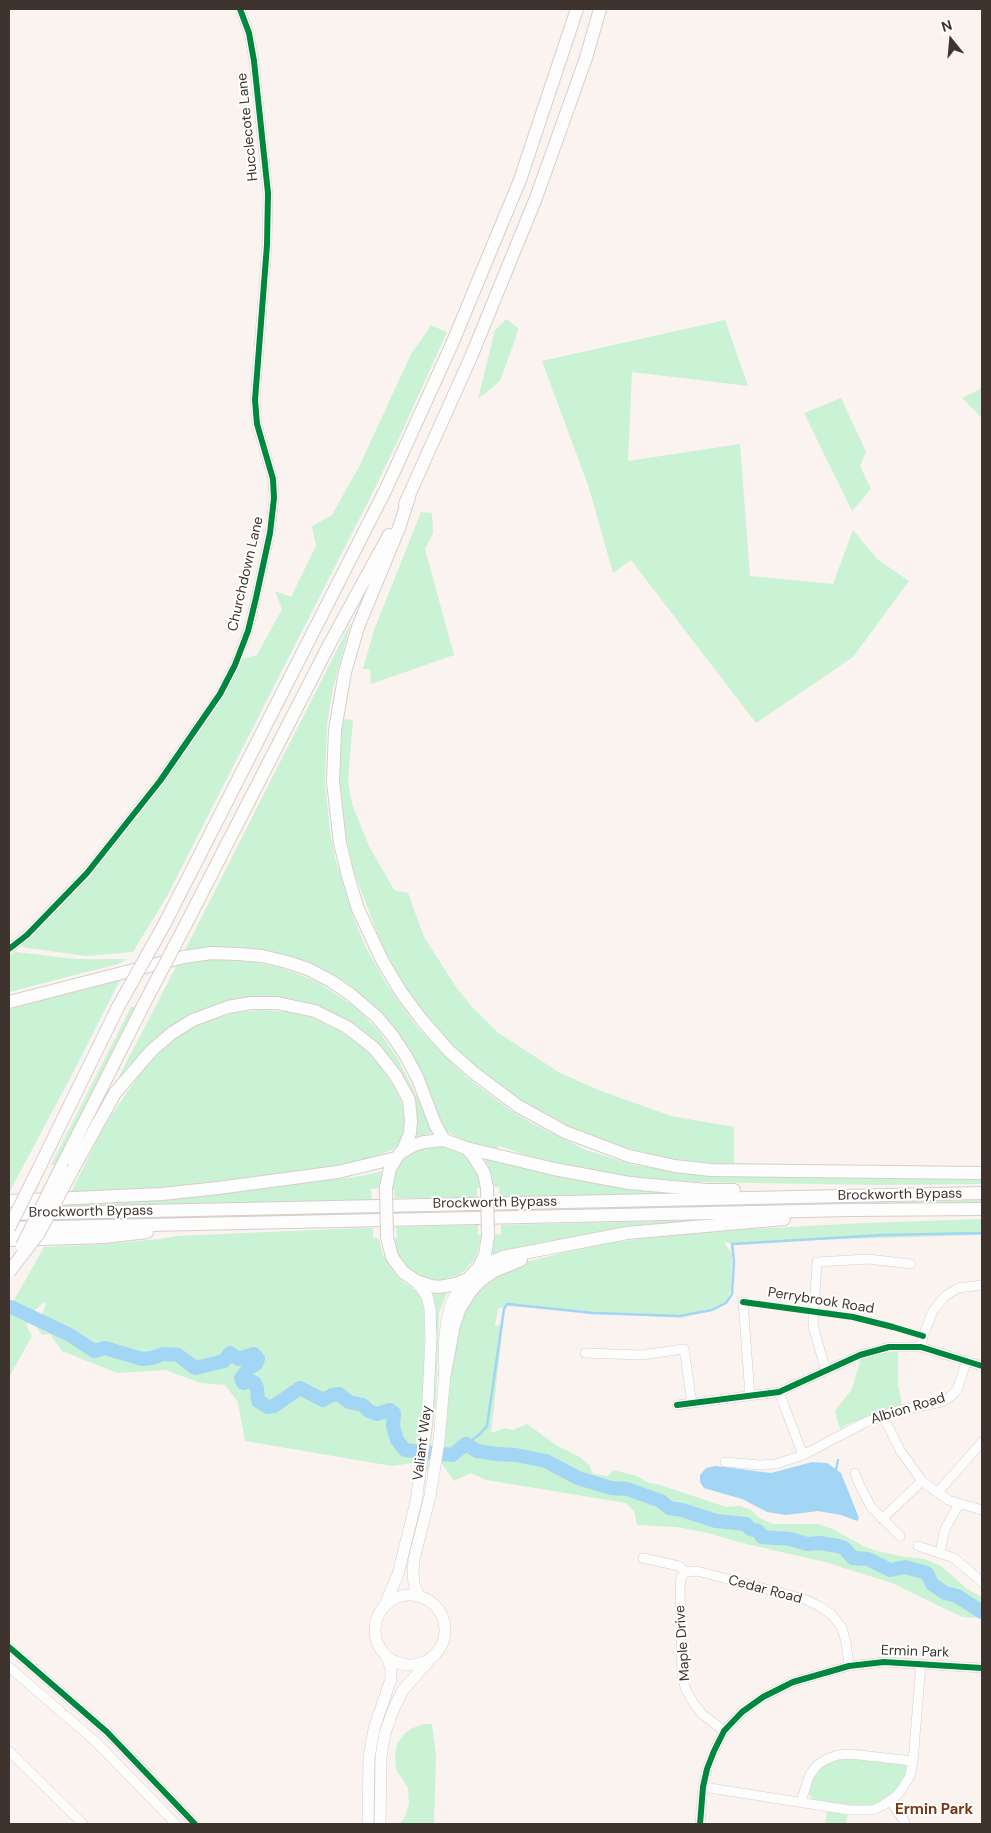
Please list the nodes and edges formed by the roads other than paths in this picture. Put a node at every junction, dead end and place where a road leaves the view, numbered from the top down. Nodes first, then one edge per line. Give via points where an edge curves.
1 (240, 9) edge
2 (577, 9) edge
3 (600, 9) edge
4 (267, 245) joint
5 (409, 498) junction
6 (9, 949) edge
7 (9, 1002) edge
8 (444, 1140) junction
9 (466, 1148) junction
10 (400, 1154) junction
11 (68, 1168) junction
12 (982, 1173) edge
13 (982, 1193) edge
14 (933, 1194) junction
15 (9, 1201) edge
16 (982, 1209) edge
17 (931, 1210) junction
18 (9, 1223) edge
19 (227, 1223) junction
20 (9, 1240) edge
21 (566, 1245) junction
22 (911, 1264) dead end
23 (479, 1267) junction
24 (9, 1273) edge
25 (468, 1279) junction
26 (416, 1281) junction
27 (982, 1284) edge
28 (743, 1302) dead end
29 (921, 1346) junction
30 (585, 1353) dead end
31 (966, 1360) junction
32 (982, 1366) edge
33 (826, 1371) junction
34 (445, 1373) junction
35 (779, 1392) junction
36 (750, 1395) junction
37 (692, 1403) junction
38 (677, 1405) dead end
39 (883, 1416) junction
40 (982, 1442) edge
41 (803, 1455) junction
42 (725, 1462) dead end
43 (856, 1473) dead end
44 (922, 1480) junction
45 (938, 1492) junction
46 (959, 1504) junction
47 (982, 1510) edge
48 (882, 1519) junction
49 (900, 1536) dead end
50 (918, 1546) dead end
51 (940, 1552) junction
52 (643, 1558) dead end
53 (686, 1572) junction
54 (982, 1582) edge
55 (418, 1595) junction
56 (386, 1605) junction
57 (9, 1647) edge
58 (387, 1657) junction
59 (431, 1659) junction
60 (921, 1664) junction
61 (849, 1666) junction
62 (9, 1667) edge
63 (982, 1668) edge
64 (724, 1731) junction
65 (9, 1751) edge
66 (913, 1761) junction
67 (703, 1787) junction
68 (890, 1801) junction
69 (801, 1802) junction
70 (905, 1822) dead end
71 (83, 1824) edge
72 (176, 1824) edge
73 (195, 1824) edge
74 (368, 1824) edge
75 (380, 1824) edge
76 (700, 1824) edge

1 - 4 street, Hucclecote Lane via 254,61 268,193
2 - 18 highway, bridge via 520,180 452,344 386,489
3 - 5 highway via 536,198
4 - 6 street, Churchdown Lane via 255,400 257,424 273,479 274,498 264,564 248,631 220,694 160,781 87,873 27,936
5 - 11 highway, bridge via 329,645 145,1002
5 - 12 highway via 358,627 347,665 335,730 333,782 340,843 358,909 383,962 421,1020 448,1050 518,1106 565,1132 629,1156 711,1170
7 - 8 highway via 211,953 262,956 287,962 308,969 350,994 392,1035 418,1079
8 - 9 highway
8 - 10 highway via 424,1142
9 - 14 highway via 592,1177 661,1186 706,1190
9 - 23 highway, bridge via 480,1165 487,1188 488,1236
10 - 11 highway via 412,1120 408,1100 393,1071 374,1048 347,1027 315,1011 277,1003 250,1003 192,1020 152,1050 116,1093
10 - 15 highway via 338,1172 200,1190
10 - 26 highway, bridge via 388,1175 387,1237 395,1263
11 - 24 highway, bridge
13 - 14 highway, Brockworth Bypass
14 - 18 highway, Brockworth Bypass
16 - 17 highway, Brockworth Bypass
17 - 19 highway, Brockworth Bypass
17 - 21 highway via 658,1229
18 - 19 highway, Brockworth Bypass
19 - 20 highway via 104,1237
21 - 23 highway via 503,1257
21 - 34 highway via 511,1263 481,1280 460,1308
22 - 33 street via 868,1259 817,1262 813,1326
23 - 25 highway
25 - 26 highway via 439,1287
25 - 34 main road, Valiant Way via 457,1292 447,1319
26 - 56 main road, Valiant Way via 427,1296 430,1309 430,1374 425,1437 414,1511 396,1581
27 - 29 street via 958,1288 945,1296 933,1311
28 - 36 street
29 - 31 street
29 - 33 street via 889,1347 860,1355
30 - 37 street via 642,1355 684,1349
31 - 32 street
31 - 39 street, Albion Road via 957,1390 950,1397 942,1402
33 - 35 street
34 - 55 main road, Valiant Way via 435,1469 414,1558 414,1584
35 - 36 street
35 - 41 street
36 - 37 street
37 - 38 street
39 - 41 street, Albion Road
39 - 44 street via 900,1450
40 - 45 street
41 - 42 street, Albion Road via 776,1464
43 - 48 street via 868,1501
44 - 45 street
44 - 48 street
45 - 46 street
46 - 47 street
46 - 51 street via 945,1530
48 - 49 street
50 - 51 street
51 - 54 street via 954,1558
52 - 53 street, Cedar Road via 679,1566
53 - 61 street, Cedar Road via 697,1571 804,1599 819,1606 842,1628
53 - 64 street, Maple Drive via 681,1577 680,1587 682,1676 686,1690 702,1714
55 - 56 main road via 401,1596
55 - 59 main road via 434,1604 444,1618 444,1641
56 - 58 main road via 378,1614 375,1631 380,1648
57 - 73 street via 107,1732
58 - 59 main road via 408,1666
58 - 74 main road via 391,1679 374,1729 369,1758
59 - 75 main road via 403,1690 385,1733 380,1765
60 - 61 street, Ermin Park via 884,1662
60 - 63 street, Ermin Park
60 - 66 street
61 - 64 street, Ermin Park via 793,1682 742,1712
62 - 72 street via 95,1741
64 - 67 street, Ermin Park via 707,1769
65 - 71 street
66 - 68 street via 910,1776
66 - 69 street via 850,1754 827,1759 817,1765 809,1776
67 - 69 street
67 - 76 street, Ermin Park
68 - 69 street via 862,1811
68 - 70 street

